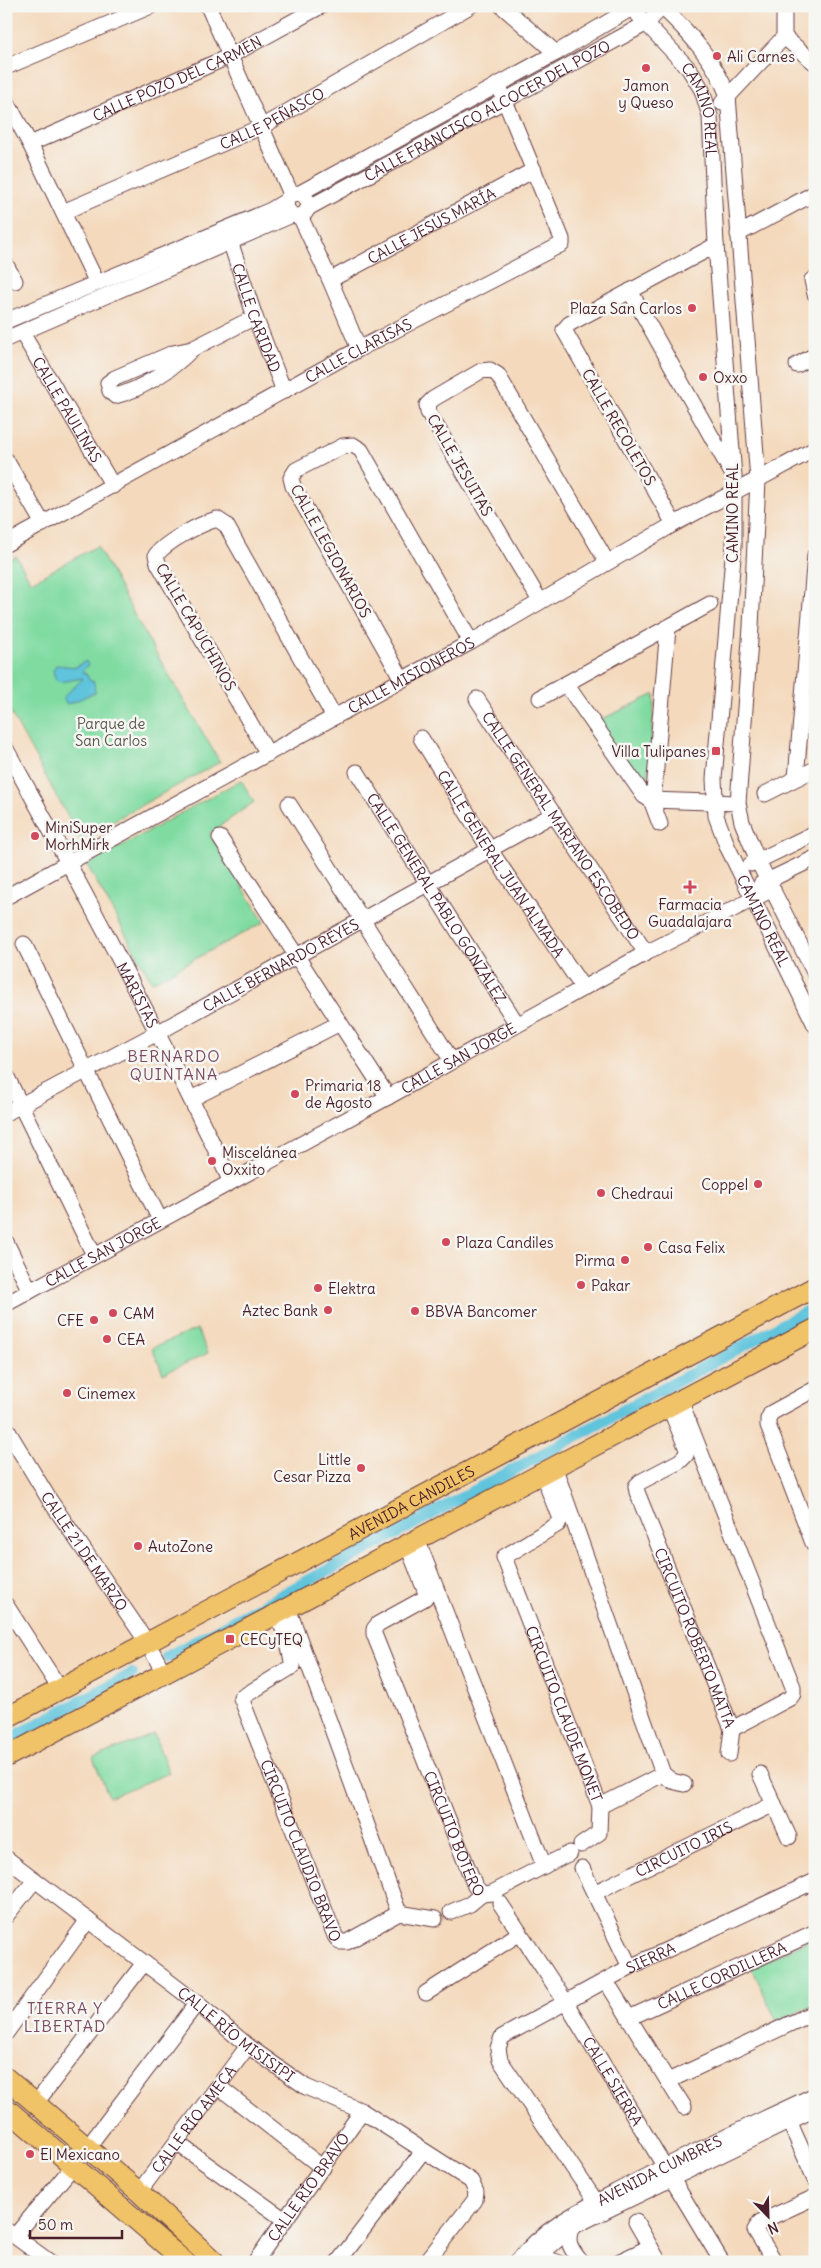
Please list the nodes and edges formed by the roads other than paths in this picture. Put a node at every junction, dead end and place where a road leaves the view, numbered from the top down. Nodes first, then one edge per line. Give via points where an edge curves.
1 (151, 6) edge
2 (208, 6) edge
3 (321, 6) edge
4 (470, 6) edge
5 (502, 6) edge
6 (784, 6) edge
7 (632, 7) edge
8 (662, 7) edge
9 (646, 23) junction
10 (784, 37) junction
11 (556, 53) junction
12 (230, 56) junction
13 (815, 63) edge
14 (6, 67) edge
15 (498, 84) junction
16 (728, 96) junction
17 (6, 100) edge
18 (505, 100) junction
19 (710, 116) junction
20 (261, 127) junction
21 (30, 144) junction
22 (534, 170) junction
23 (815, 193) edge
24 (292, 196) junction
25 (63, 212) junction
26 (300, 213) junction
27 (738, 234) junction
28 (231, 244) junction
29 (716, 245) junction
30 (6, 265) edge
31 (815, 278) edge
32 (330, 280) junction
33 (15, 281) dead end
34 (97, 283) junction
35 (630, 291) junction
36 (815, 294) edge
37 (255, 317) junction
38 (6, 321) edge
39 (22, 333) junction
40 (6, 340) edge
41 (192, 349) junction
42 (358, 349) junction
43 (815, 355) edge
44 (796, 365) dead end
45 (284, 391) junction
46 (815, 449) edge
47 (6, 460) edge
48 (734, 477) junction
49 (758, 480) junction
50 (113, 486) junction
51 (734, 493) junction
52 (43, 524) junction
53 (674, 524) junction
54 (6, 544) edge
55 (815, 555) edge
56 (607, 562) junction
57 (540, 601) junction
58 (710, 604) dead end
59 (668, 628) junction
60 (471, 642) junction
61 (402, 680) junction
62 (566, 684) junction
63 (540, 698) dead end
64 (477, 699) dead end
65 (334, 717) junction
66 (421, 738) dead end
67 (6, 749) edge
68 (268, 754) junction
69 (815, 768) edge
70 (357, 772) dead end
71 (796, 778) junction
72 (765, 794) dead end
73 (653, 795) junction
74 (714, 797) junction
75 (738, 798) junction
76 (288, 804) dead end
77 (554, 814) junction
78 (660, 824) dead end
79 (815, 833) edge
80 (220, 838) dead end
81 (490, 850) junction
82 (815, 858) edge
83 (758, 861) junction
84 (69, 862) junction
85 (739, 871) junction
86 (429, 884) junction
87 (771, 885) junction
88 (9, 890) edge
89 (751, 895) junction
90 (362, 919) junction
91 (24, 944) dead end
92 (646, 953) junction
93 (297, 954) junction
94 (815, 974) edge
95 (582, 988) junction
96 (340, 1023) junction
97 (517, 1024) junction
98 (815, 1025) edge
99 (157, 1033) junction
100 (452, 1061) junction
101 (86, 1071) junction
102 (6, 1075) edge
103 (388, 1098) junction
104 (191, 1099) junction
105 (22, 1105) junction
106 (6, 1113) edge
107 (231, 1182) junction
108 (160, 1220) junction
109 (6, 1242) edge
110 (94, 1255) junction
111 (815, 1287) edge
112 (30, 1291) junction
113 (6, 1304) edge
114 (815, 1329) edge
115 (815, 1389) edge
116 (674, 1403) junction
117 (6, 1428) edge
118 (548, 1470) junction
119 (810, 1518) edge
120 (412, 1542) junction
121 (813, 1543) dead end
122 (6, 1605) edge
123 (282, 1611) junction
124 (150, 1647) junction
125 (162, 1670) junction
126 (60, 1689) junction
127 (6, 1718) edge
128 (732, 1728) junction
129 (729, 1754) dead end
130 (6, 1757) edge
131 (663, 1774) junction
132 (760, 1774) dead end
133 (684, 1784) dead end
134 (774, 1804) junction
135 (600, 1806) junction
136 (789, 1837) dead end
137 (6, 1858) edge
138 (544, 1866) junction
139 (582, 1868) dead end
140 (35, 1880) junction
141 (815, 1881) edge
142 (594, 1893) junction
143 (482, 1894) junction
144 (500, 1903) dead end
145 (451, 1912) dead end
146 (399, 1913) junction
147 (6, 1916) edge
148 (435, 1918) dead end
149 (88, 1920) junction
150 (815, 1932) edge
151 (520, 1934) junction
152 (144, 1963) junction
153 (630, 1967) junction
154 (611, 1989) dead end
155 (426, 1994) dead end
156 (565, 2001) junction
157 (197, 2003) junction
158 (815, 2012) edge
159 (629, 2018) junction
160 (6, 2033) edge
161 (248, 2046) junction
162 (6, 2078) edge
163 (668, 2081) junction
164 (218, 2088) junction
165 (815, 2095) edge
166 (36, 2103) junction
167 (684, 2107) dead end
168 (6, 2108) edge
169 (815, 2109) edge
170 (362, 2111) junction
171 (789, 2121) junction
172 (177, 2143) junction
173 (86, 2148) junction
174 (423, 2151) junction
175 (74, 2165) junction
176 (323, 2168) junction
177 (667, 2172) junction
178 (815, 2179) edge
179 (139, 2192) junction
180 (815, 2197) edge
181 (601, 2206) junction
182 (285, 2220) junction
183 (636, 2222) dead end
184 (572, 2227) junction
185 (11, 2233) edge
186 (569, 2247) junction
187 (650, 2248) junction
188 (533, 2260) edge
189 (556, 2261) edge
190 (50, 2262) edge
191 (185, 2262) edge
192 (215, 2262) edge
193 (255, 2262) edge
194 (338, 2262) edge
195 (426, 2262) edge
196 (517, 2262) edge
197 (581, 2262) edge
198 (618, 2262) edge
199 (659, 2262) edge
200 (722, 2262) edge
201 (775, 2262) edge

1 - 14 street
2 - 12 street
3 - 12 street, CALLE POZO DEL CARMEN
4 - 20 street, CALLE PEÑASCO
5 - 11 street
6 - 10 street
7 - 9 street, CAMINO REAL
7 - 11 street, CALLE FRANCISCO ALCOCER DEL POZO
8 - 9 street, CALLE FRANCISCO ALCOCER DEL POZO
8 - 16 street, CAMINO REAL via 708,56
9 - 18 street, CALLE FRANCISCO ALCOCER DEL POZO
9 - 19 street, CAMINO REAL via 689,69 702,90
10 - 13 street
10 - 16 street
11 - 15 street, CALLE FRANCISCO ALCOCER DEL POZO
12 - 20 street
12 - 21 street, CALLE POZO DEL CARMEN
15 - 18 street, CALLE CLARISAS
15 - 24 street, CALLE FRANCISCO ALCOCER DEL POZO
16 - 19 street
16 - 27 street, CAMINO REAL
17 - 21 street
18 - 22 street, CALLE CLARISAS
18 - 26 street, CALLE FRANCISCO ALCOCER DEL POZO
19 - 29 street, CAMINO REAL
20 - 24 street
20 - 25 street, CALLE PEÑASCO
21 - 25 street
22 - 32 street, CALLE JESÚS MARÍA
22 - 42 street, CALLE CLARISAS via 562,244
23 - 27 street
24 - 26 street via 286,208
24 - 26 street via 308,200
24 - 34 street, CALLE FRANCISCO ALCOCER DEL POZO via 271,210
25 - 34 street
26 - 28 street, CALLE FRANCISCO ALCOCER DEL POZO
26 - 32 street
27 - 49 street, CAMINO REAL
28 - 37 street, CALLE CARIDAD
28 - 39 street, CALLE FRANCISCO ALCOCER DEL POZO
29 - 35 street
29 - 48 street, CAMINO REAL
30 - 33 street
31 - 36 street via 812,280
32 - 42 street
34 - 38 street, CALLE FRANCISCO ALCOCER DEL POZO
35 - 48 street
35 - 53 street, CALLE RECOLETOS via 569,324 564,330
37 - 41 street
37 - 45 street, CALLE CARIDAD
39 - 40 street, CALLE FRANCISCO ALCOCER DEL POZO
39 - 50 street, CALLE PAULINAS
41 - 41 street via 173,353 115,378 108,383 110,391 116,396 125,393 182,360
42 - 45 street, CALLE CLARISAS
43 - 44 street
45 - 50 street, CALLE CLARISAS
46 - 49 street, CALLE MISIONEROS
47 - 52 street
48 - 51 street, CAMINO REAL
49 - 51 street, CALLE MISIONEROS
49 - 75 street, CAMINO REAL via 752,618
50 - 52 street, CALLE CLARISAS
51 - 53 street, CALLE MISIONEROS
51 - 74 street, CAMINO REAL via 734,545
52 - 54 street, CALLE CLARISAS
53 - 56 street, CALLE MISIONEROS
55 - 71 street
56 - 57 street, CALLE MISIONEROS
56 - 57 street, CALLE JESUITAS via 498,375 490,370 481,372 433,398 427,405 428,412
57 - 60 street, CALLE MISIONEROS
58 - 59 street
59 - 62 street
59 - 73 street
60 - 61 street, CALLE MISIONEROS
60 - 61 street, CALLE LEGIONARIOS via 361,450 353,445 343,446 296,470 291,478 293,486
61 - 65 street, CALLE MISIONEROS
62 - 63 street
62 - 73 street via 639,790
64 - 77 street, CALLE GENERAL MARIANO ESCOBEDO
65 - 68 street, CALLE MISIONEROS
65 - 68 street, CALLE CAPUCHINOS via 226,525 218,519 177,539 156,555 158,563
66 - 81 street, CALLE GENERAL JUAN ALMADA
67 - 84 street, MARISTAS
68 - 84 street, CALLE MISIONEROS
69 - 71 street
70 - 86 street, CALLE GENERAL PABLO GONZÁLEZ
71 - 72 street
73 - 74 street
73 - 78 street
74 - 75 street
74 - 85 street, CAMINO REAL via 719,826
75 - 83 street, CAMINO REAL via 742,822
76 - 90 street
77 - 81 street, CALLE BERNARDO REYES
77 - 92 street, CALLE GENERAL MARIANO ESCOBEDO
79 - 83 street
80 - 93 street
81 - 86 street, CALLE BERNARDO REYES
81 - 95 street, CALLE GENERAL JUAN ALMADA
82 - 87 street, CALLE SAN JORGE
83 - 85 street
83 - 87 street, CAMINO REAL
84 - 88 street, CALLE MISIONEROS
84 - 99 street, MARISTAS
85 - 89 street, CAMINO REAL
86 - 90 street, CALLE BERNARDO REYES
86 - 97 street, CALLE GENERAL PABLO GONZÁLEZ
87 - 89 street, CALLE SAN JORGE
87 - 94 street, CAMINO REAL
89 - 92 street, CALLE SAN JORGE
89 - 98 street, CAMINO REAL
90 - 93 street, CALLE BERNARDO REYES
90 - 100 street
91 - 101 street
92 - 95 street, CALLE SAN JORGE
93 - 96 street
93 - 99 street, CALLE BERNARDO REYES
95 - 97 street, CALLE SAN JORGE
96 - 103 street
96 - 104 street
97 - 100 street, CALLE SAN JORGE
99 - 101 street, CALLE BERNARDO REYES
99 - 104 street, MARISTAS
100 - 103 street, CALLE SAN JORGE
101 - 105 street, CALLE BERNARDO REYES
101 - 108 street
102 - 105 street
103 - 107 street, CALLE SAN JORGE
104 - 107 street, MARISTAS
105 - 106 street, CALLE BERNARDO REYES
105 - 110 street
107 - 108 street, CALLE SAN JORGE
108 - 110 street, CALLE SAN JORGE
109 - 112 street
110 - 112 street, CALLE SAN JORGE
111 - 124 main road, AVENIDA CANDILES
112 - 113 street, CALLE SAN JORGE
114 - 116 main road
115 - 119 street via 771,1413 768,1419
116 - 118 main road
116 - 128 street, CIRCUITO ROBERTO MATTA via 686,1455 640,1482 636,1486 637,1492
116 - 128 street, CIRCUITO ROBERTO MATTA via 793,1687 790,1698
117 - 124 street, CALLE 21 DE MARZO via 49,1499
118 - 120 main road
118 - 131 street
118 - 135 street, CIRCUITO CLAUDE MONET via 560,1519 558,1524 504,1556
119 - 121 street
120 - 123 main road
120 - 138 street
120 - 143 street, CIRCUITO BOTERO via 425,1598 378,1624 374,1634 475,1886
122 - 126 street
123 - 125 main road
123 - 146 street
123 - 146 street, CIRCUITO CLAUDIO BRAVO via 293,1666 241,1698 335,1936 340,1942 347,1942
124 - 125 street, CALLE 21 DE MARZO
124 - 126 main road, AVENIDA CANDILES
125 - 130 main road
126 - 127 main road, AVENIDA CANDILES
128 - 129 street
131 - 133 street
131 - 135 street, CIRCUITO CLAUDE MONET
132 - 134 street
134 - 136 street
134 - 142 street, CIRCUITO IRIS
135 - 138 street, CIRCUITO BOTERO via 599,1832
137 - 140 street, CALLE RÍO MISISIPI
138 - 143 street, CIRCUITO BOTERO via 492,1893
139 - 142 street
140 - 147 street
140 - 149 street, CALLE RÍO MISISIPI
141 - 153 street, SIERRA
142 - 153 street
143 - 145 street via 470,1904
144 - 151 street, CALLE SIERRA
146 - 148 street
149 - 152 street, CALLE RÍO MISISIPI
149 - 160 street
150 - 159 street, CALLE CORDILLERA
151 - 155 street
151 - 156 street, CALLE SIERRA
152 - 157 street, CALLE RÍO MISISIPI
152 - 166 street
153 - 156 street, SIERRA
154 - 159 street
156 - 177 street, CALLE SIERRA
156 - 181 street, SIERRA via 502,2037 498,2048 500,2060
157 - 161 street, CALLE RÍO MISISIPI
157 - 173 street
158 - 163 street
159 - 163 street
161 - 164 street, CALLE RÍO AMECA
161 - 170 street, CALLE RÍO MISISIPI via 306,2088
162 - 166 main road
163 - 167 street
164 - 172 street, CALLE RÍO AMECA
164 - 176 street
165 - 177 street, AVENIDA CUMBRES
166 - 173 main road
168 - 175 main road
169 - 171 street, AVENIDA CUMBRES
170 - 174 street, CALLE RÍO MISISIPI
170 - 176 street, CALLE RÍO BRAVO
171 - 177 street, AVENIDA CUMBRES
171 - 178 street
172 - 179 street, CALLE RÍO AMECA
172 - 182 street
173 - 179 main road
174 - 194 street
174 - 195 street, CALLE RÍO MISISIPI via 471,2181 476,2192 475,2200
175 - 185 street
175 - 191 main road
176 - 182 street, CALLE RÍO BRAVO
177 - 181 street, AVENIDA CUMBRES
177 - 200 street, CALLE SIERRA
179 - 192 main road
180 - 201 street via 760,2222 755,2230
181 - 184 street, AVENIDA CUMBRES
181 - 196 street, AVENIDA CUMBRES via 561,2221 538,2238
182 - 193 street, CALLE RÍO BRAVO
183 - 187 street
184 - 186 street via 568,2236
184 - 188 street, AVENIDA CUMBRES
185 - 190 street
186 - 189 street
186 - 197 street
187 - 198 street
187 - 199 street
188 - 189 street

